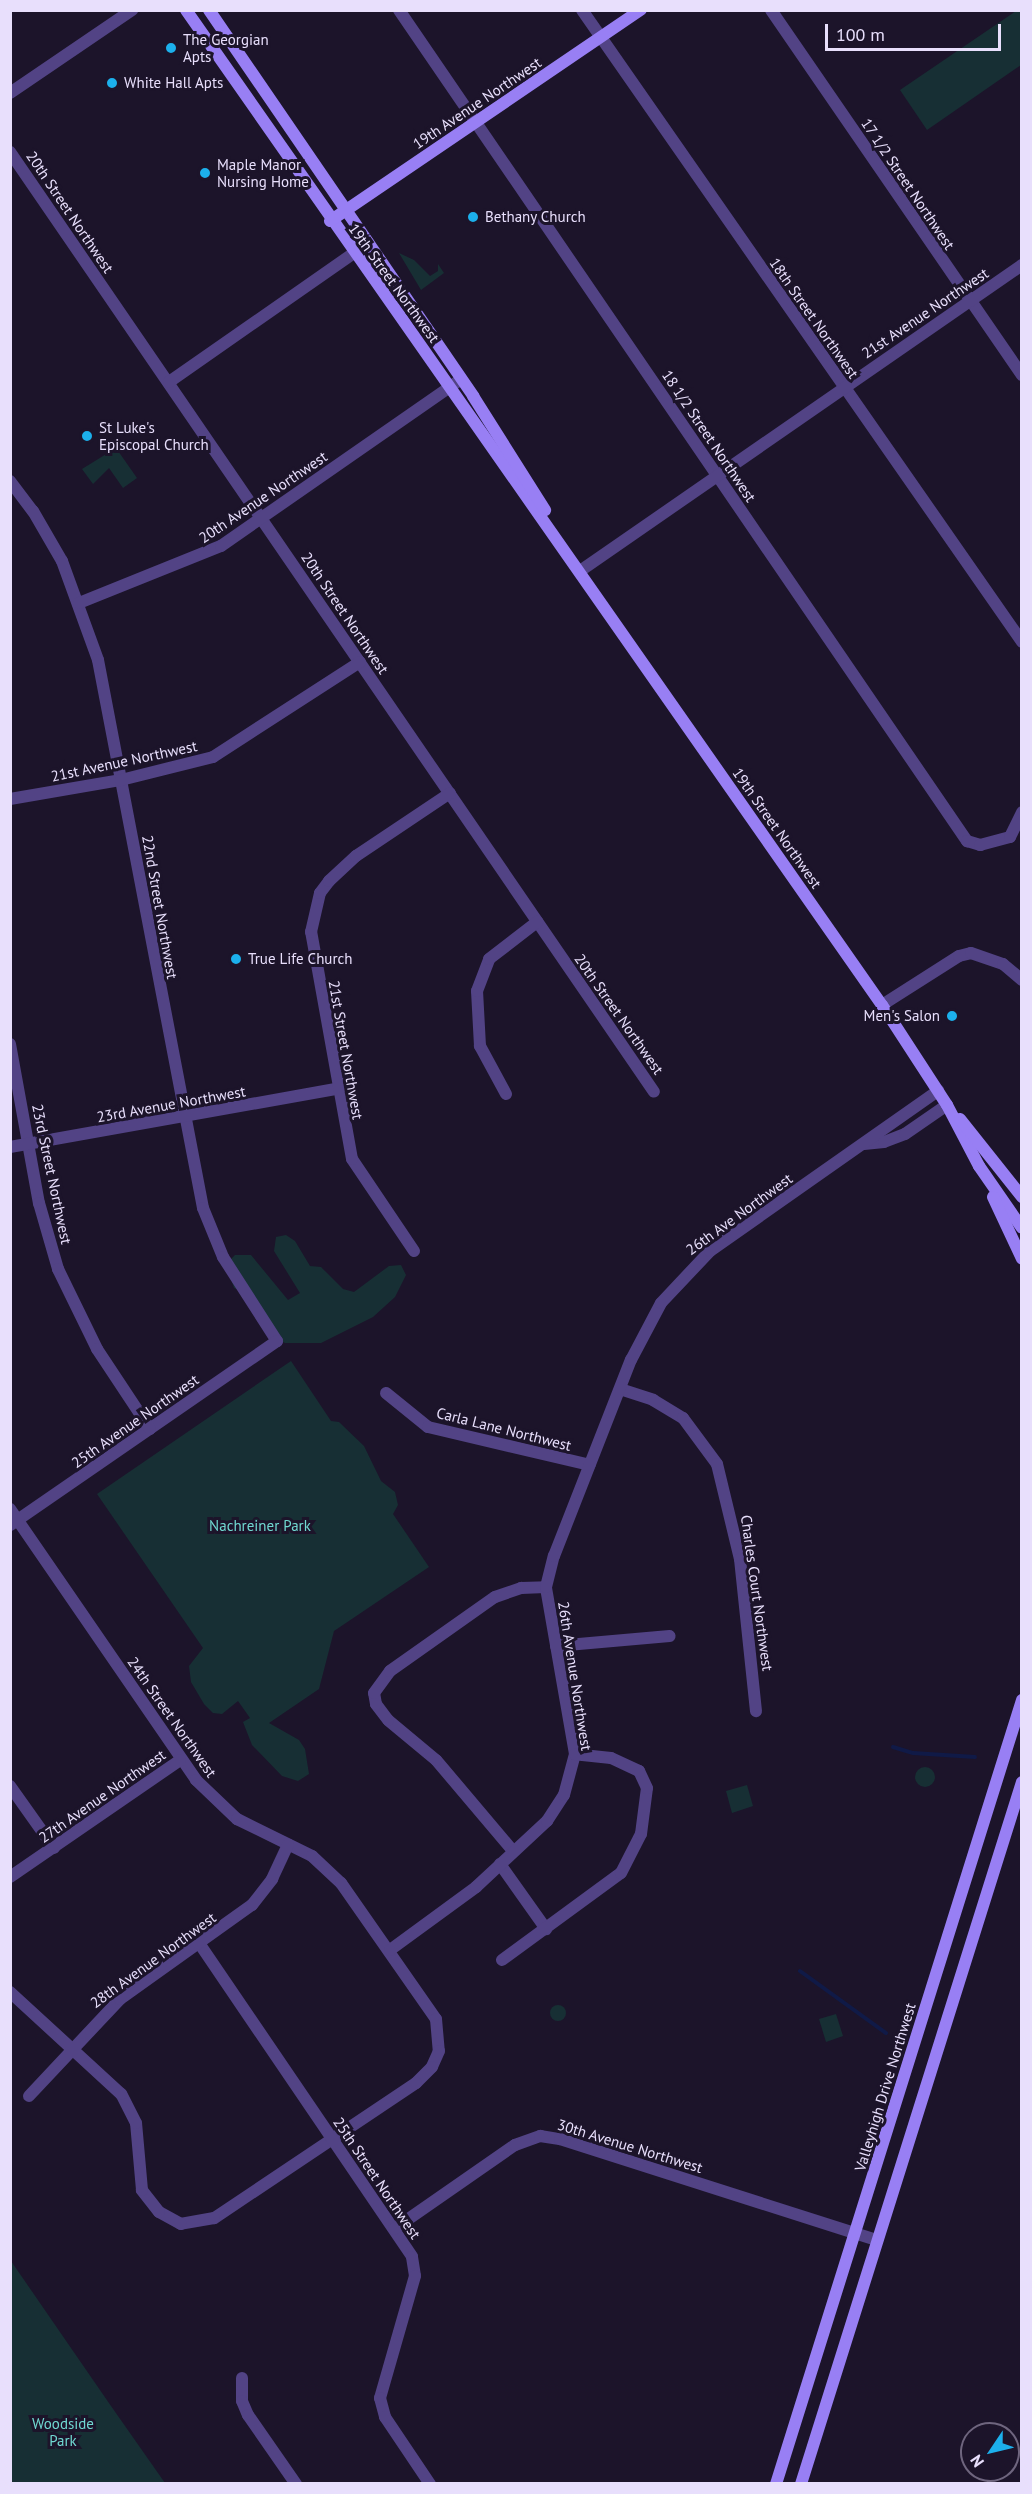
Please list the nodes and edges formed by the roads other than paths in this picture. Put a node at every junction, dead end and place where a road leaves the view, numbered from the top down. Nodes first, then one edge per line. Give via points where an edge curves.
1 (132, 10) edge
2 (186, 10) edge
3 (209, 10) edge
4 (399, 10) edge
5 (582, 10) edge
6 (641, 10) edge
7 (771, 10) edge
8 (601, 38) junction
9 (10, 93) edge
10 (476, 120) junction
11 (10, 152) edge
12 (345, 210) junction
13 (330, 221) junction
14 (368, 243) junction
15 (353, 253) junction
16 (1022, 265) edge
17 (970, 300) junction
18 (1022, 375) edge
19 (169, 382) junction
20 (455, 383) junction
21 (844, 386) junction
22 (718, 476) junction
23 (10, 481) edge
24 (263, 518) junction
25 (580, 571) junction
26 (79, 603) junction
27 (1022, 642) edge
28 (360, 662) junction
29 (122, 780) junction
30 (450, 793) junction
31 (10, 799) edge
32 (1022, 812) edge
33 (537, 922) junction
34 (1022, 980) edge
35 (882, 1005) junction
36 (10, 1044) edge
37 (337, 1089) junction
38 (938, 1091) junction
39 (654, 1092) dead end
40 (506, 1094) dead end
41 (947, 1105) junction
42 (183, 1118) junction
43 (28, 1144) junction
44 (863, 1144) junction
45 (10, 1147) edge
46 (979, 1166) junction
47 (1021, 1196) edge
48 (1022, 1228) edge
49 (414, 1251) dead end
50 (1022, 1259) edge
51 (277, 1341) joint
52 (620, 1389) junction
53 (386, 1393) dead end
54 (150, 1429) junction
55 (590, 1465) junction
56 (10, 1509) edge
57 (14, 1522) edge
58 (546, 1587) junction
59 (670, 1636) dead end
60 (556, 1646) junction
61 (1022, 1700) edge
62 (756, 1711) dead end
63 (575, 1754) junction
64 (180, 1760) junction
65 (1022, 1782) edge
66 (10, 1786) edge
67 (288, 1845) junction
68 (54, 1848) junction
69 (513, 1851) junction
70 (500, 1864) junction
71 (10, 1877) edge
72 (546, 1929) junction
73 (199, 1943) junction
74 (390, 1950) junction
75 (502, 1960) dead end
76 (10, 1992) edge
77 (72, 2046) junction
78 (29, 2096) dead end
79 (332, 2139) junction
80 (394, 2229) junction
81 (855, 2233) junction
82 (877, 2240) junction
83 (242, 2378) dead end
84 (296, 2484) edge
85 (430, 2484) edge
86 (777, 2484) edge
87 (801, 2484) edge

1 - 9 street
2 - 13 main road, 19th Street Northwest
3 - 12 main road, 19th Street Northwest
4 - 10 street, 18 1/2 Street Northwest
5 - 8 street, 18th Street Northwest
6 - 8 main road, 19th Avenue Northwest
7 - 17 street, 17 1/2 Street Northwest
8 - 10 main road, 19th Avenue Northwest
8 - 21 street, 18th Street Northwest
10 - 12 main road, 19th Avenue Northwest
10 - 22 street, 18 1/2 Street Northwest
11 - 19 street, 20th Street Northwest
12 - 13 main road, 19th Avenue Northwest
12 - 14 main road, 19th Street Northwest
13 - 15 main road, 19th Street Northwest
14 - 15 street
14 - 20 main road, 19th Street Northwest
15 - 19 street
15 - 20 main road, 19th Street Northwest
16 - 17 street, 21st Avenue Northwest
17 - 18 street, 17 1/2 Street Northwest
17 - 21 street, 21st Avenue Northwest
19 - 24 street, 20th Street Northwest
20 - 24 street, 20th Avenue Northwest
20 - 25 main road, 19th Street Northwest
21 - 22 street, 21st Avenue Northwest
21 - 27 street, 18th Street Northwest
22 - 25 street, 21st Avenue Northwest
22 - 32 street, 18 1/2 Street Northwest via 967,841 980,845 1010,837
23 - 26 street, 22nd Street Northwest via 48,536
24 - 26 street, 20th Avenue Northwest via 203,555
24 - 28 street, 20th Street Northwest
25 - 35 main road, 19th Street Northwest
26 - 29 street, 22nd Street Northwest via 101,671
28 - 29 street, 21st Avenue Northwest via 225,751
28 - 30 street, 20th Street Northwest
29 - 31 street, 21st Avenue Northwest
29 - 42 street, 22nd Street Northwest
30 - 33 street, 20th Street Northwest
30 - 37 street, 21st Street Northwest via 356,856 320,893 311,932
33 - 39 street, 20th Street Northwest
33 - 40 street via 489,959 477,991 480,1046
34 - 35 street via 1003,964 971,953 959,956
35 - 38 main road, 19th Street Northwest
36 - 43 street, 23rd Street Northwest
37 - 42 street, 23rd Avenue Northwest
37 - 49 street, 21st Street Northwest via 355,1165
38 - 41 main road, 19th Street Northwest
38 - 44 street, 26th Ave Northwest
41 - 44 street, 26th Ave Northwest via 905,1134
41 - 46 main road, 19th Street Northwest
41 - 47 main road, 19th Street Northwest
42 - 43 street, 23rd Avenue Northwest
42 - 51 street, 22nd Street Northwest via 207,1221 237,1281
43 - 45 street, 23rd Avenue Northwest
43 - 54 street, 23rd Street Northwest via 51,1249 69,1295 97,1349
44 - 52 street, 26th Ave Northwest via 692,1267 648,1324
46 - 48 main road, 19th Street Northwest
46 - 50 main road
51 - 54 street, 25th Avenue Northwest
52 - 55 street, 26th Avenue Northwest
52 - 62 street, Charles Court Northwest via 653,1400 683,1418 717,1464 740,1559
53 - 55 street, Carla Lane Northwest via 419,1422 435,1429
54 - 57 street, 25th Avenue Northwest
55 - 58 street, 26th Avenue Northwest
56 - 57 street, 24th Street Northwest
57 - 64 street, 24th Street Northwest
58 - 60 street, 26th Avenue Northwest
58 - 69 street via 521,1588 495,1597 390,1671 374,1693 376,1704 388,1720 436,1760
59 - 60 street
60 - 63 street, 26th Avenue Northwest
61 - 81 main road, Valleyhigh Drive Northwest
63 - 69 street, 26th Avenue Northwest via 573,1771 557,1809
63 - 72 street via 605,1756 632,1765 645,1782 647,1805 634,1851 621,1873
64 - 67 street, 24th Street Northwest via 224,1809
64 - 68 street, 27th Avenue Northwest
65 - 82 main road
66 - 68 street
67 - 73 street, 28th Avenue Northwest via 257,1900
67 - 74 street, 24th Street Northwest via 312,1856 332,1874
68 - 71 street, 27th Avenue Northwest
69 - 70 street, 26th Avenue Northwest
70 - 72 street
70 - 74 street, 26th Avenue Northwest via 462,1898
72 - 75 street
73 - 77 street, 28th Avenue Northwest via 120,1999
73 - 79 street, 25th Street Northwest
74 - 79 street, 24th Street Northwest via 436,2019 439,2051 423,2078
76 - 77 street
77 - 78 street, 28th Avenue Northwest
77 - 79 street via 133,2111 142,2190 167,2218 181,2224 214,2218
79 - 80 street, 25th Street Northwest
80 - 81 street, 30th Avenue Northwest via 515,2145 540,2136 560,2139
80 - 85 street, 25th Street Northwest via 412,2257 415,2276 380,2398 385,2417
81 - 82 street, 30th Avenue Northwest
81 - 86 main road, Valleyhigh Drive Northwest
82 - 87 main road
83 - 84 street via 242,2401 248,2415

